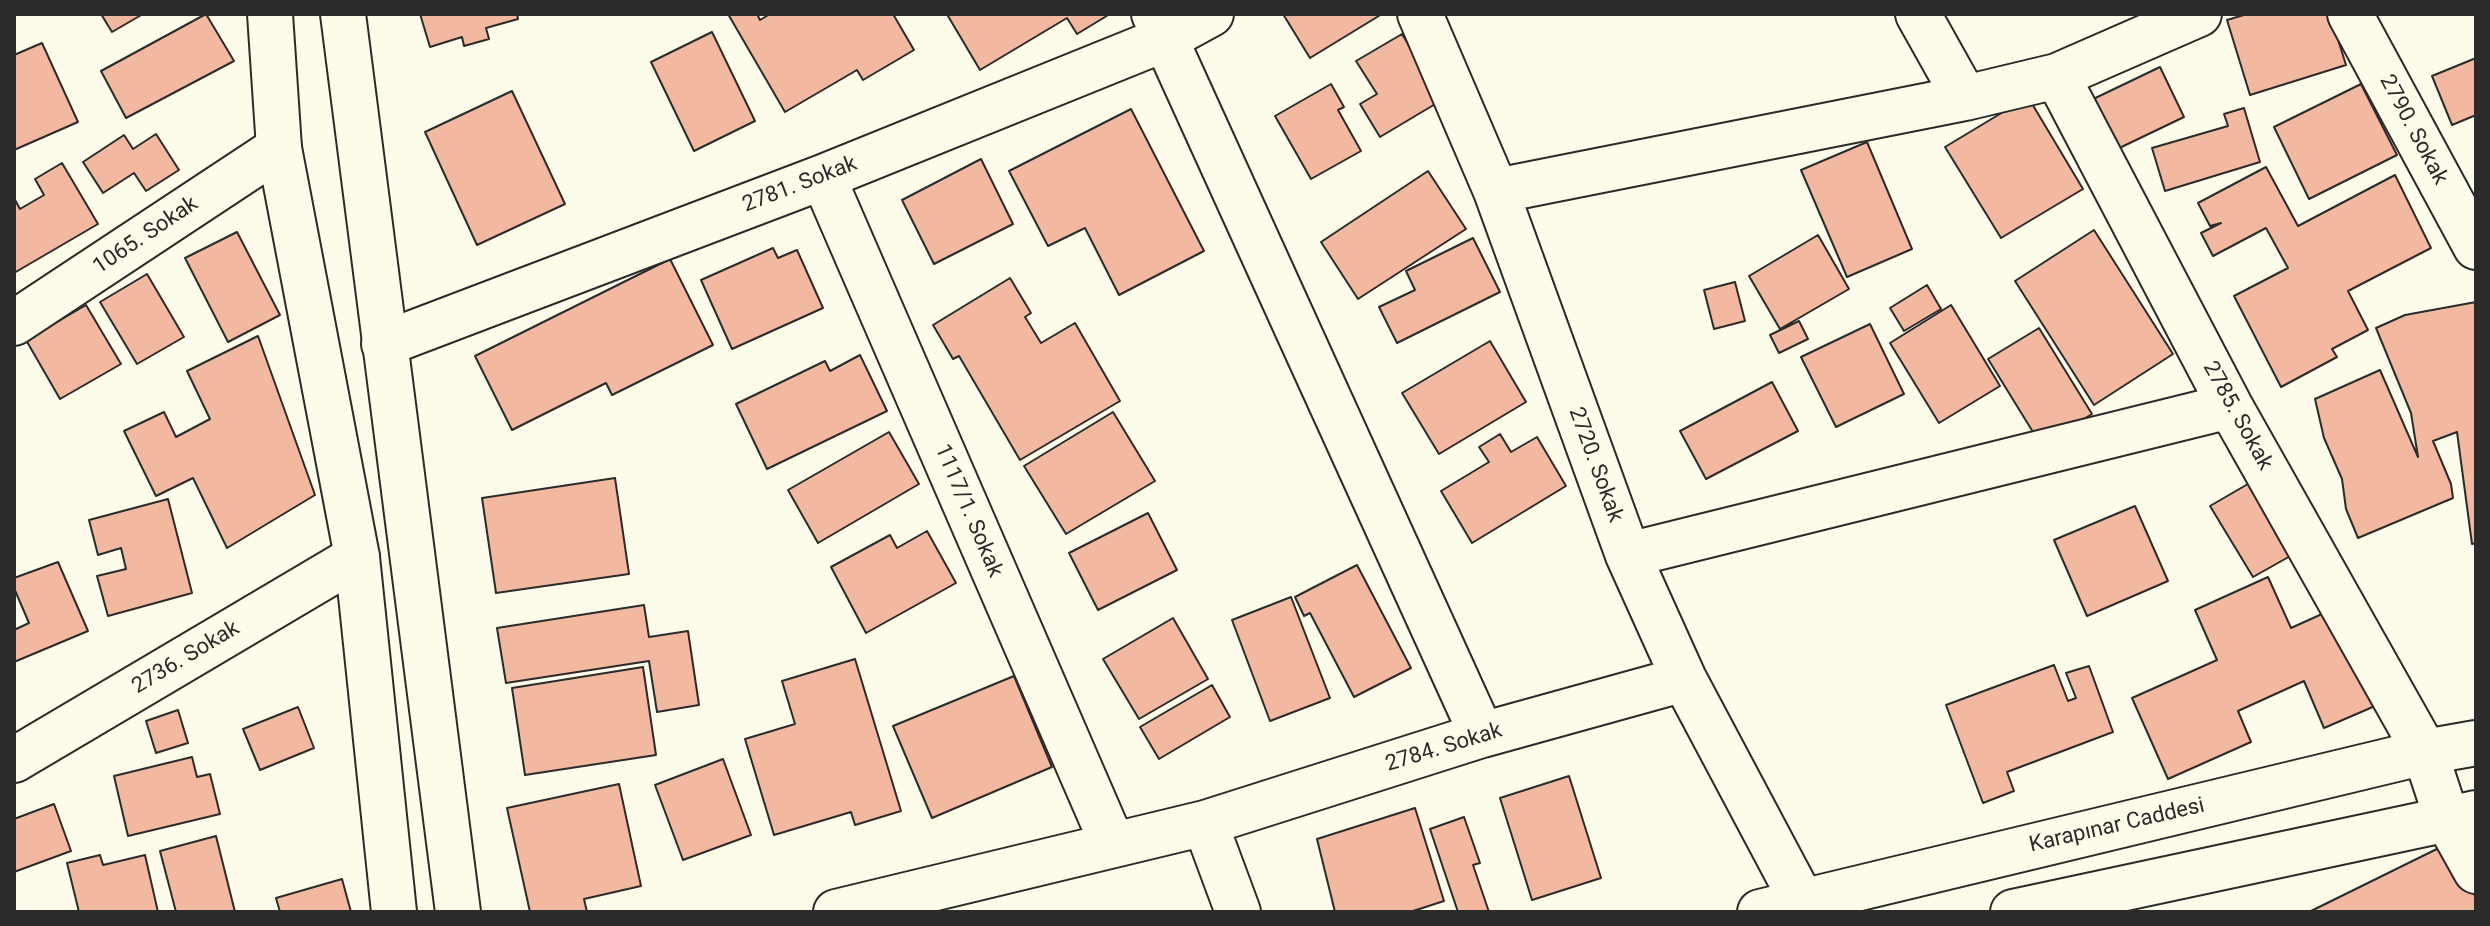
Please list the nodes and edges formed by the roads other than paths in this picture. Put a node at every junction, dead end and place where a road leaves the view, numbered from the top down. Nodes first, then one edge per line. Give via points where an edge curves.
1 (270, 14) edge
2 (343, 14) edge
3 (1211, 14) edge
4 (1420, 14) edge
5 (1918, 14) edge
6 (2199, 14) edge
7 (2350, 14) edge
8 (1160, 26) edge
9 (2057, 76) junction
10 (1965, 98) junction
11 (279, 148) junction
12 (823, 177) junction
13 (1496, 191) junction
14 (2476, 247) edge
15 (14, 323) edge
16 (384, 344) junction
17 (2230, 406) junction
18 (1628, 555) junction
19 (357, 557) junction
20 (1684, 679) junction
21 (1482, 735) junction
22 (2476, 743) edge
23 (2425, 752) junction
24 (14, 760) edge
25 (2462, 816) edge
26 (1205, 823) junction
27 (1113, 845) junction
28 (2476, 871) edge
29 (1802, 901) junction
30 (394, 912) edge
31 (458, 912) edge
32 (836, 912) edge
33 (1238, 912) edge
34 (1760, 912) edge
35 (2013, 912) edge

1 - 11 street
2 - 16 street
3 - 8 street, 2781. Sokak
4 - 13 street, 2720. Sokak
5 - 10 street
6 - 9 street
7 - 14 street, 2790. Sokak
8 - 12 street, 2781. Sokak
8 - 21 street
9 - 10 street
9 - 17 street, 2785. Sokak
10 - 13 street
11 - 15 street, 1065. Sokak
11 - 19 street
12 - 16 street, 2781. Sokak
12 - 27 street, 1117/1. Sokak
13 - 18 street, 2720. Sokak
16 - 31 street
17 - 18 street
17 - 23 street, 2785. Sokak
18 - 20 street, 2720. Sokak
19 - 24 street, 2736. Sokak
19 - 30 street
20 - 21 street, 2784. Sokak
20 - 29 street, 2720. Sokak
21 - 26 street, 2784. Sokak
22 - 23 street, Karapınar Caddesi
23 - 25 street, 2785. Sokak
23 - 29 street, Karapınar Caddesi
25 - 28 street, 2785. Sokak
25 - 35 street
26 - 27 street, 2784. Sokak
26 - 33 street
27 - 32 street, 2784. Sokak
29 - 34 street, Karapınar Caddesi

